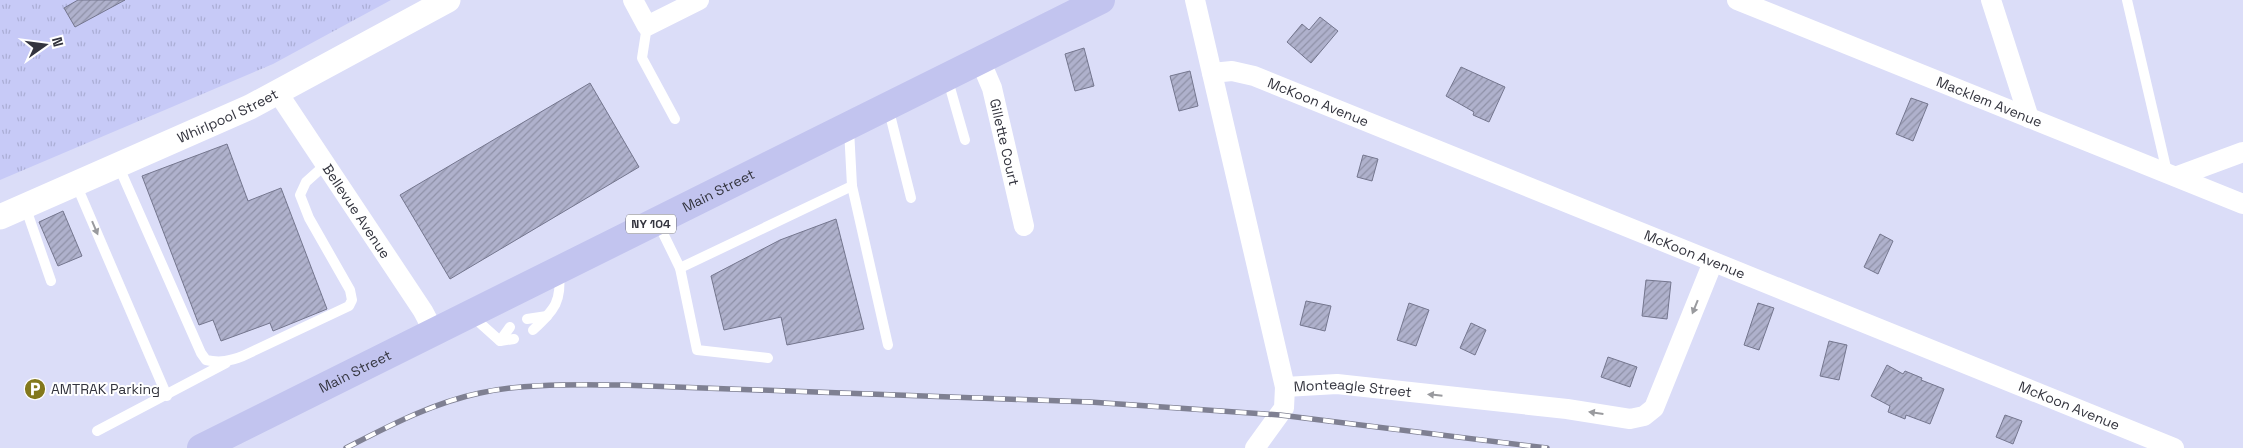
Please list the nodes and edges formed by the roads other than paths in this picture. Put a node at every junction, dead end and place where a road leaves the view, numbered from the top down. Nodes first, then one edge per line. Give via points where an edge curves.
1 (448, 0) edge
2 (633, 0) edge
3 (699, 0) edge
4 (1101, 0) edge
5 (1195, 0) edge
6 (1737, 0) edge
7 (1991, 0) edge
8 (2127, 0) edge
9 (647, 26) junction
10 (980, 60) junction
11 (1212, 72) junction
12 (947, 76) junction
13 (278, 93) junction
14 (888, 106) junction
15 (2029, 118) junction
16 (675, 119) dead end
17 (849, 125) junction
18 (965, 140) dead end
19 (2243, 152) edge
20 (117, 165) junction
21 (325, 165) junction
22 (2173, 174) junction
23 (76, 183) junction
24 (852, 186) junction
25 (911, 198) dead end
26 (2243, 204) edge
27 (25, 205) junction
28 (0, 217) edge
29 (657, 221) junction
30 (1024, 226) dead end
31 (1713, 262) junction
32 (680, 268) junction
33 (559, 270) junction
34 (51, 281) dead end
35 (471, 314) junction
36 (547, 316) junction
37 (527, 319) dead end
38 (510, 327) dead end
39 (533, 330) dead end
40 (434, 332) junction
41 (514, 339) dead end
42 (500, 341) junction
43 (888, 345) dead end
44 (768, 358) dead end
45 (229, 362) junction
46 (1285, 387) junction
47 (167, 396) junction
48 (97, 431) dead end
49 (201, 448) edge
50 (1255, 448) edge
51 (2174, 448) edge

1 - 13 street, Whirlpool Street
2 - 9 street
3 - 9 street
4 - 10 main road, Main Street / NY 104
5 - 11 street, Monteagle Street
6 - 15 street, Macklem Avenue
7 - 15 street
8 - 22 lane
9 - 16 lane via 642,58
10 - 12 main road, Main Street / NY 104
10 - 30 street, Gillette Court via 992,88
11 - 31 street, McKoon Avenue via 1254,76
11 - 46 street, Monteagle Street
12 - 14 main road, Main Street / NY 104
12 - 18 lane
13 - 20 street, Whirlpool Street
13 - 21 street, Bellevue Avenue
14 - 17 main road, Main Street / NY 104
14 - 25 lane
15 - 22 street, Macklem Avenue
17 - 24 lane
17 - 29 main road, Main Street / NY 104
19 - 22 street
20 - 23 street, Whirlpool Street
20 - 45 lane via 201,353 206,360
21 - 40 street, Bellevue Avenue
21 - 45 lane via 306,182 300,195 350,290 352,300 349,306
22 - 26 street, Macklem Avenue
23 - 27 street, Whirlpool Street
23 -> 47 lane
24 - 32 lane
24 - 43 lane
27 - 28 street, Whirlpool Street
27 - 34 lane
29 - 32 lane
29 - 33 main road, Main Street / NY 104
31 -> 46 street, Monteagle Street via 1654,408 1644,416 1630,418 1336,384
31 - 51 street, McKoon Avenue
32 - 44 lane via 697,350
33 - 35 main road, Main Street / NY 104
33 - 36 lane via 559,299
35 - 40 main road, Main Street / NY 104
35 - 42 lane
36 - 37 lane
36 - 39 lane
38 - 42 lane
40 - 49 main road, Main Street / NY 104
41 - 42 lane
45 - 47 lane
46 - 50 street via 1284,408
47 - 48 lane

